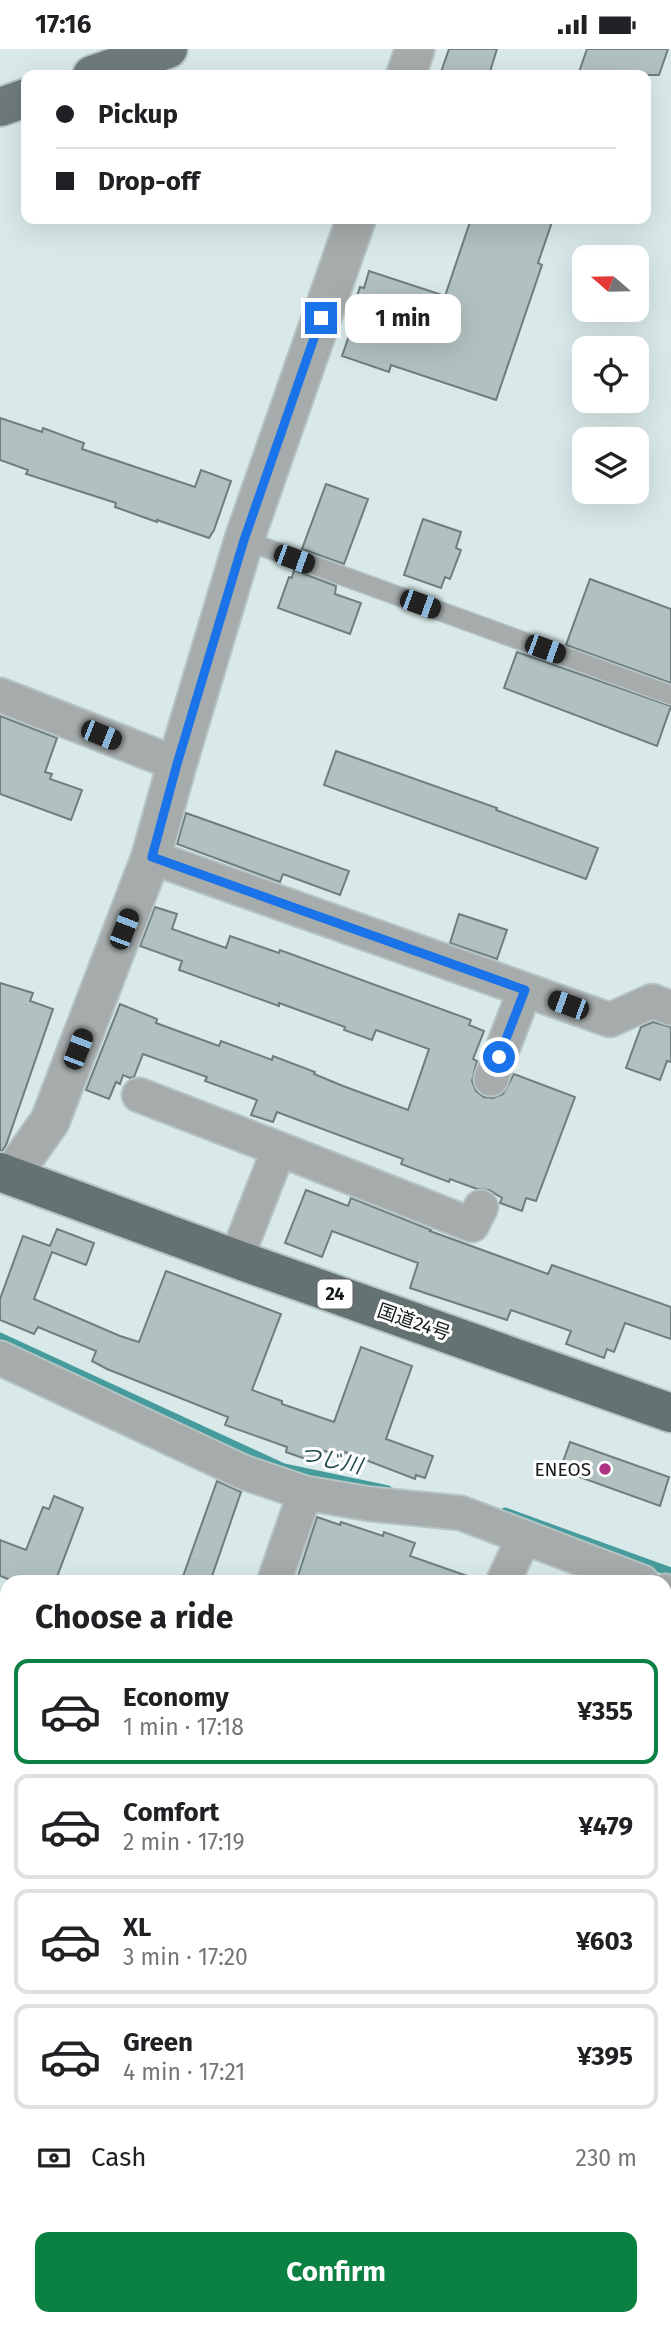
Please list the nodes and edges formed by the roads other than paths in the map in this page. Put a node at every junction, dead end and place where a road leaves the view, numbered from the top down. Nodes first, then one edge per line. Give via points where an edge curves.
1 (168, 49) edge
2 (415, 49) edge
3 (107, 70) edge
4 (408, 70) edge
5 (21, 100) edge
6 (0, 107) edge
7 (354, 224) edge
8 (244, 540) junction
9 (0, 695) edge
10 (671, 695) edge
11 (177, 764) junction
12 (152, 857) junction
13 (525, 990) junction
14 (671, 1008) edge
15 (491, 1079) dead end
16 (139, 1095) dead end
17 (279, 1149) junction
18 (4, 1183) edge
19 (481, 1207) dead end
20 (236, 1259) junction
21 (0, 1358) edge
22 (671, 1413) edge
23 (304, 1493) junction
24 (524, 1537) junction
25 (276, 1575) edge
26 (506, 1575) edge
27 (619, 1575) edge

1 - 3 main road
2 - 4 street
5 - 6 main road
7 - 8 street
8 - 10 lane
8 - 11 street
9 - 11 street
11 - 12 street
12 - 13 street
12 - 18 street via 50,1122
13 - 14 street via 610,1020 652,1002
13 - 15 street
16 - 17 street
17 - 19 street via 472,1225
17 - 20 street
18 - 20 highway, 国道24号 / 24
20 - 22 highway, 国道24号 / 24
21 - 23 street via 243,1472
23 - 24 street via 461,1513
23 - 25 street
24 - 26 street
24 - 27 street

